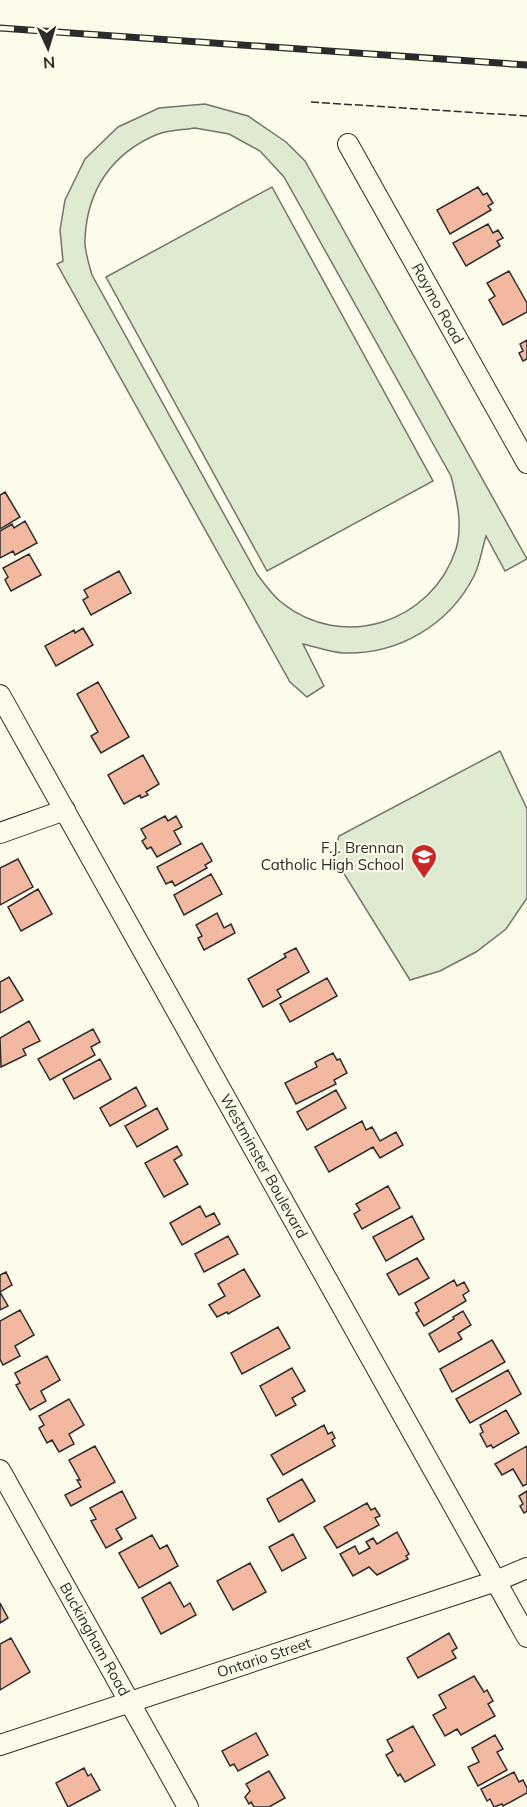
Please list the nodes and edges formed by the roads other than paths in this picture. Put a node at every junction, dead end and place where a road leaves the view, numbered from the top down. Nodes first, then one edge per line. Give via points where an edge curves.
1 (348, 144) dead end
2 (527, 463) edge
3 (0, 695) edge
4 (65, 810) junction
5 (0, 832) edge
6 (0, 1470) edge
7 (527, 1568) edge
8 (496, 1581) junction
9 (527, 1637) edge
10 (129, 1701) junction
11 (0, 1745) edge
12 (188, 1807) edge

1 - 2 street, Raymo Road
3 - 4 street, Westminster Boulevard
4 - 5 street
4 - 8 street, Westminster Boulevard
6 - 10 street, Buckingham Road
7 - 8 street, Ontario Street
8 - 9 street, Westminster Boulevard
8 - 10 street, Ontario Street
10 - 11 street, Ontario Street
10 - 12 street, Buckingham Road

